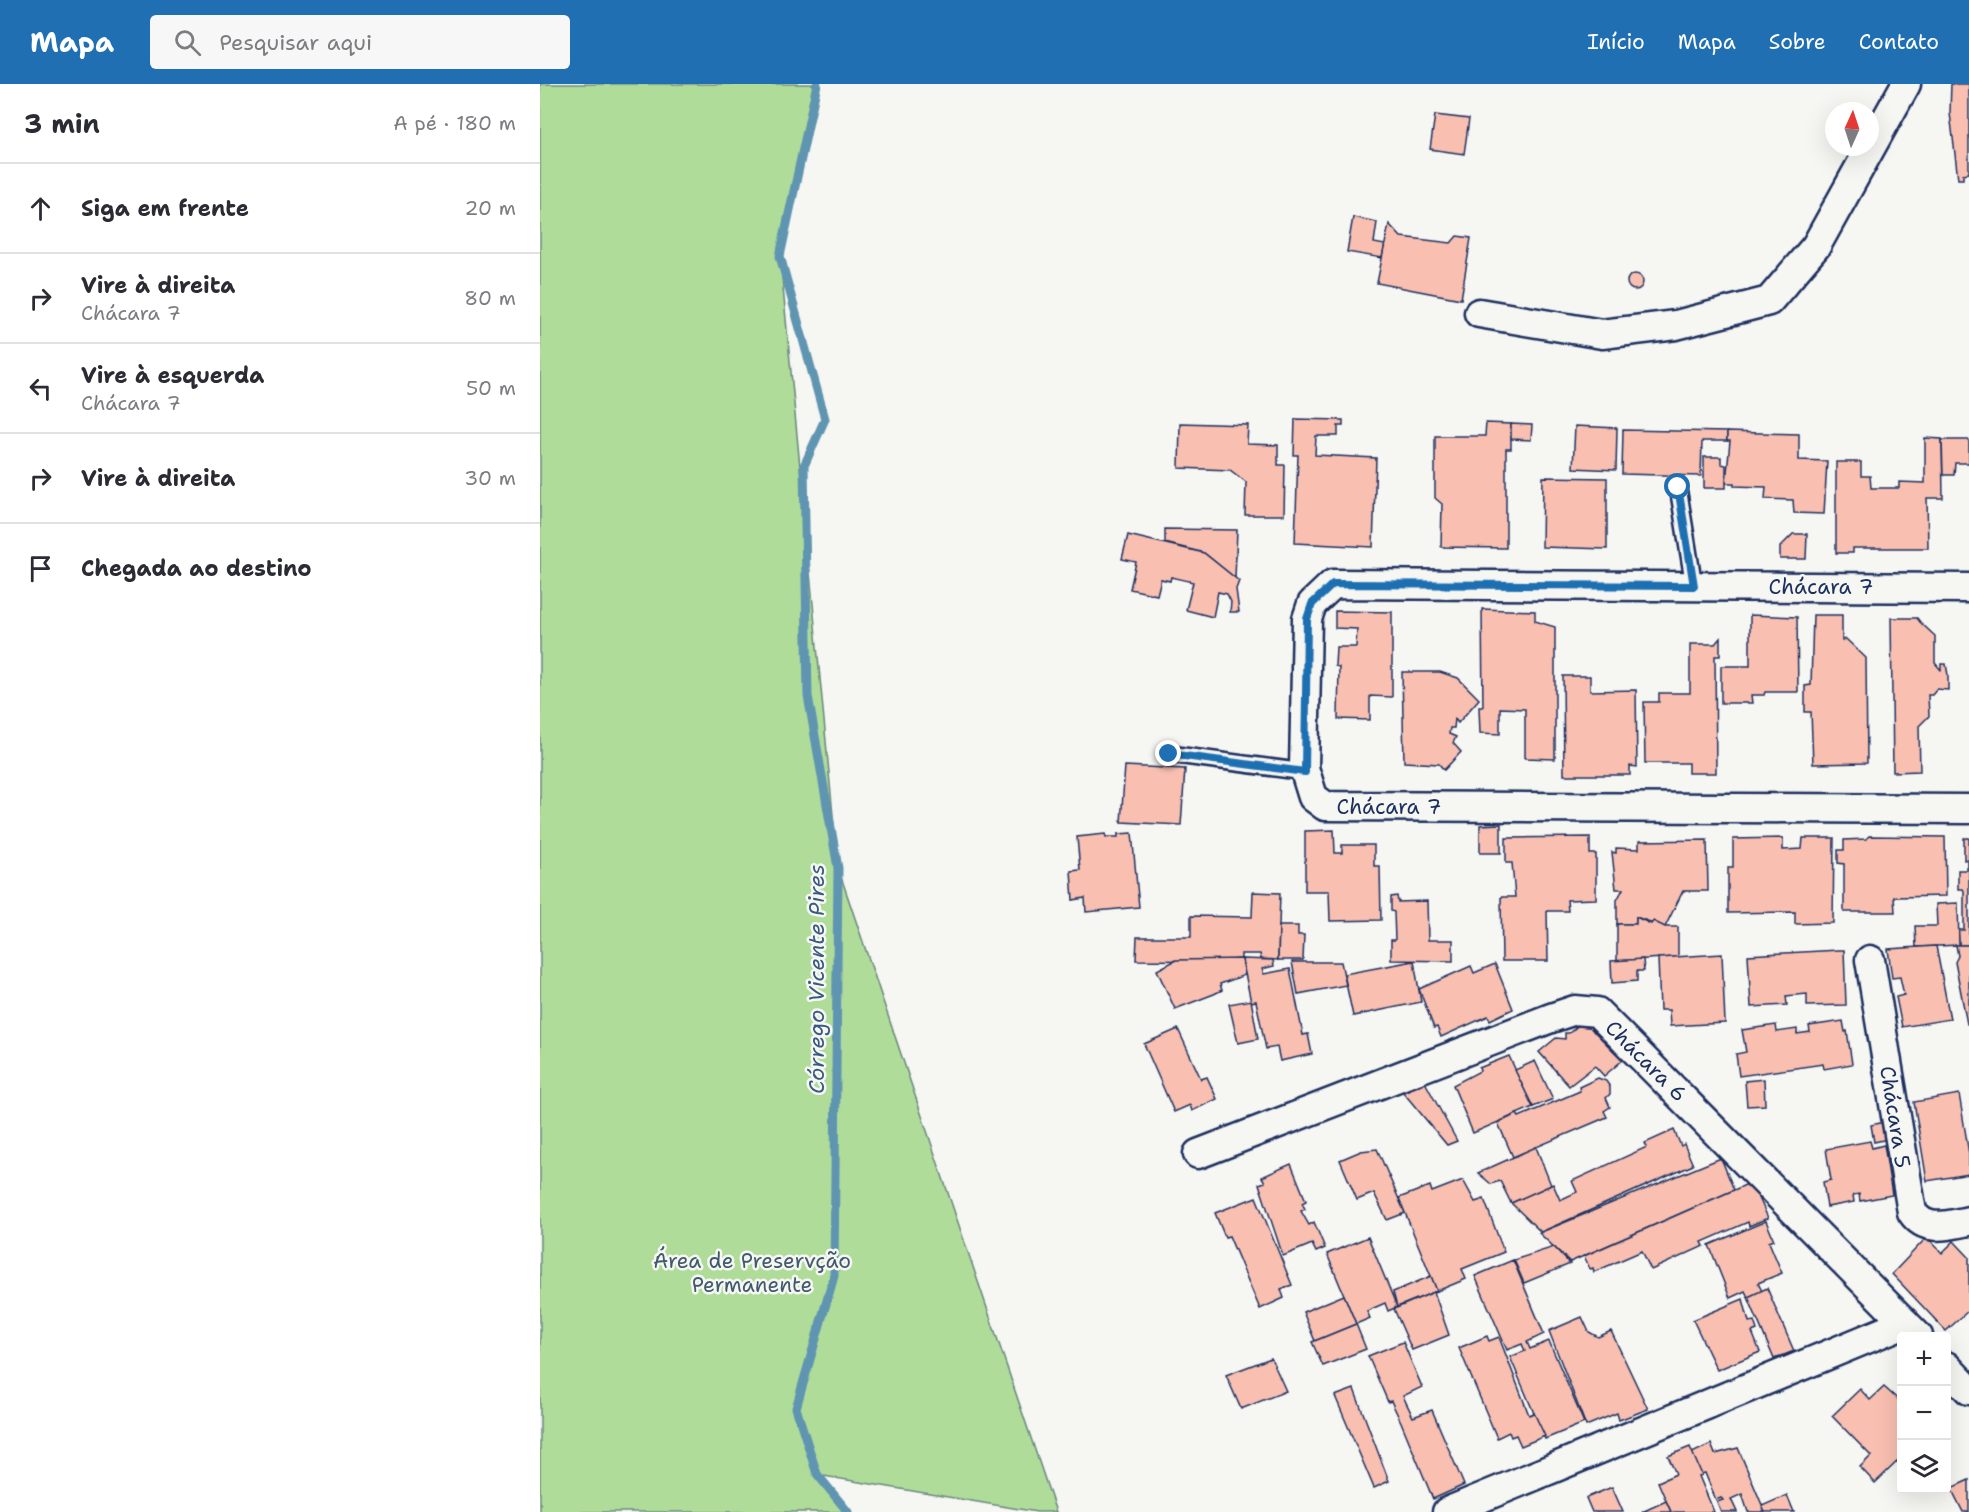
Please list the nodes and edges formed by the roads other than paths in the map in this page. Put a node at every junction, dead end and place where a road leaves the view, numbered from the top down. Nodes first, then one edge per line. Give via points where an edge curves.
1 (1906, 84) edge
2 (1479, 313) dead end
3 (1678, 487) dead end
4 (1694, 586) junction
5 (1969, 588) edge
6 (1169, 754) dead end
7 (1305, 772) junction
8 (1969, 809) edge
9 (1870, 960) dead end
10 (1198, 1154) dead end
11 (1969, 1221) edge
12 (1911, 1330) edge
13 (1951, 1370) edge
14 (1969, 1390) edge
15 (1447, 1512) edge

1 - 2 street via 1816,246 1769,301 1676,325 1602,334
3 - 4 lane
4 - 5 street, Chácara 7
4 - 7 street, Chácara 7 via 1333,584 1312,604 1307,619
6 - 7 lane
7 - 8 street, Chácara 7 via 1313,797 1324,806
9 - 11 street, Chácara 5 via 1912,1212 1917,1221 1937,1227
10 - 12 street, Chácara 6 via 1551,1018 1587,1009 1606,1020
12 - 15 street
13 - 14 street

